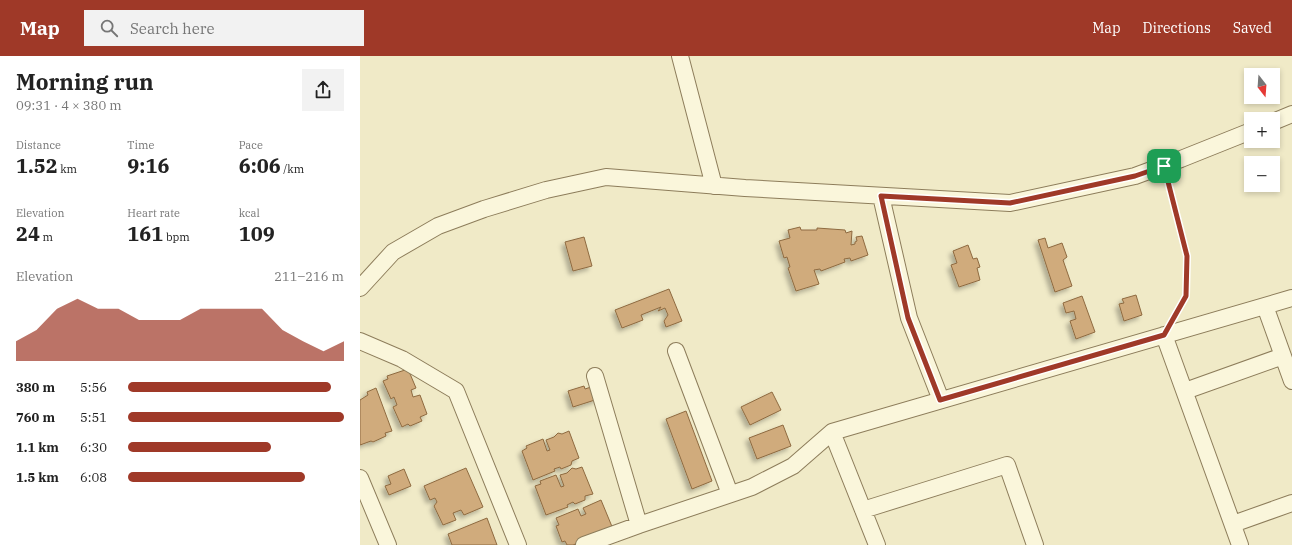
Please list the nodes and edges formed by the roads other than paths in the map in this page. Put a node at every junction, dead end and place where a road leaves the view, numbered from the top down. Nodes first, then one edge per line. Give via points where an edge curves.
1 (680, 56) edge
2 (1292, 114) edge
3 (1280, 119) edge
4 (1244, 134) edge
5 (714, 186) junction
6 (881, 196) junction
7 (360, 288) edge
8 (1292, 298) edge
9 (1265, 306) junction
10 (1164, 335) junction
11 (360, 341) edge
12 (676, 351) dead end
13 (1283, 356) junction
14 (595, 376) dead end
15 (1292, 381) edge
16 (1185, 392) junction
17 (940, 400) junction
18 (832, 432) junction
19 (360, 478) edge
20 (730, 494) junction
21 (1292, 503) edge
22 (864, 510) junction
23 (1233, 524) junction
24 (639, 525) junction
25 (388, 545) edge
26 (518, 545) edge
27 (584, 545) edge
28 (877, 545) edge
29 (1035, 545) edge
30 (1240, 545) edge

1 - 5 street
2 - 3 street
4 - 6 street via 1135,176 1010,203
5 - 6 street
5 - 7 street via 606,177 546,190 438,226 393,252
6 - 17 street via 908,318
8 - 9 street
9 - 10 street
9 - 13 street
10 - 16 street
10 - 17 street
11 - 26 street via 402,359 456,391
12 - 20 street
13 - 15 street
13 - 16 street
14 - 24 street
16 - 23 street
17 - 18 street
18 - 20 street via 793,466 752,487
18 - 22 street
19 - 25 street
20 - 24 street
21 - 23 street
22 - 28 street
22 - 29 street via 1007,465
23 - 30 street
24 - 27 street

